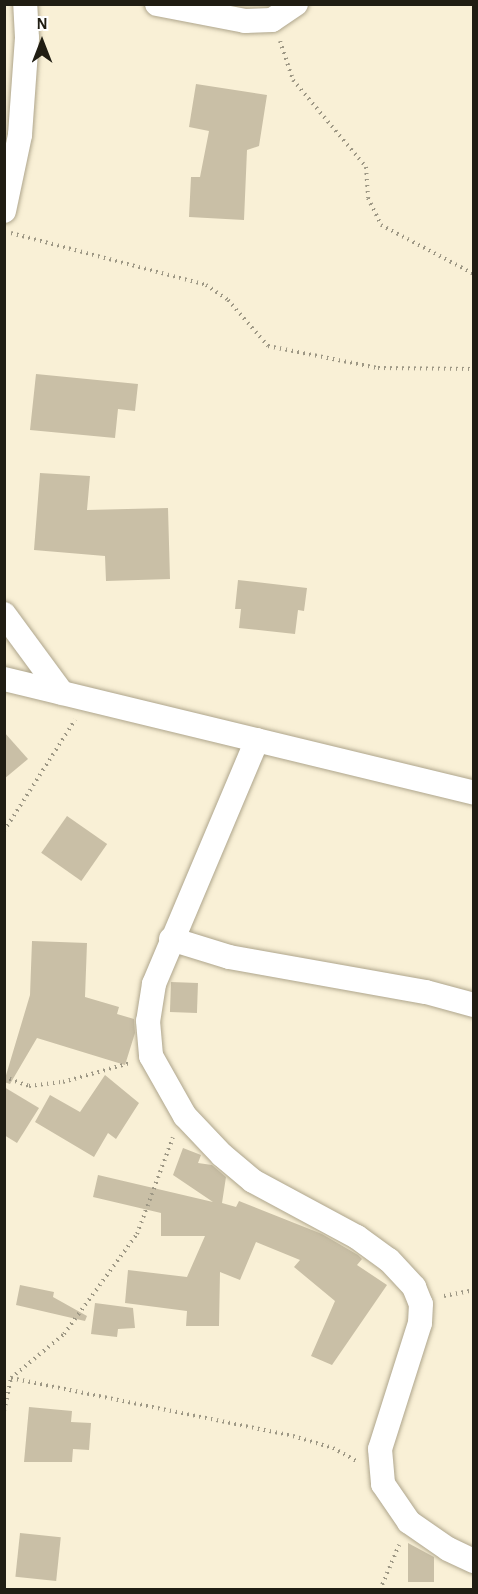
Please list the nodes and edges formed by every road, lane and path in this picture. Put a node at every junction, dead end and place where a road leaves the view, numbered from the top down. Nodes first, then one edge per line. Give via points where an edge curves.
1 (25, 4) edge
2 (157, 4) edge
3 (296, 4) edge
4 (272, 20) junction
5 (4, 211) edge
6 (4, 232) edge
7 (474, 274) edge
8 (474, 369) edge
9 (4, 614) edge
10 (4, 679) edge
11 (62, 693) junction
12 (87, 699) junction
13 (257, 740) junction
14 (474, 793) edge
15 (4, 831) edge
16 (171, 939) junction
17 (474, 1005) edge
18 (151, 1056) junction
19 (4, 1077) edge
20 (185, 1116) junction
21 (474, 1290) edge
22 (421, 1304) junction
23 (11, 1378) junction
24 (4, 1411) edge
25 (383, 1484) junction
26 (409, 1522) junction
27 (474, 1561) edge
28 (381, 1590) edge

1 - 5 street via 27,38 20,135
2 - 4 street via 205,16
3 - 4 street
4 - 7 path via 293,80 366,167 368,198 381,225
6 - 8 path via 206,285 228,300 268,346 378,368
9 - 11 street
10 - 11 street
11 - 12 street
12 - 13 street
12 - 15 path
13 - 14 street
13 - 16 street
16 - 17 street via 229,957 426,992
16 - 18 street via 154,984 148,1021
18 - 19 path via 63,1082 29,1086
18 - 20 street
20 - 22 street via 253,1181 349,1232 389,1260 414,1287
20 - 23 path via 166,1151 137,1234 118,1265 83,1303 64,1334
21 - 22 path
22 - 25 street via 420,1323 380,1449
23 - 24 path
23 - 25 path via 303,1439 352,1458
25 - 26 street
26 - 27 street via 448,1550
26 - 28 path

